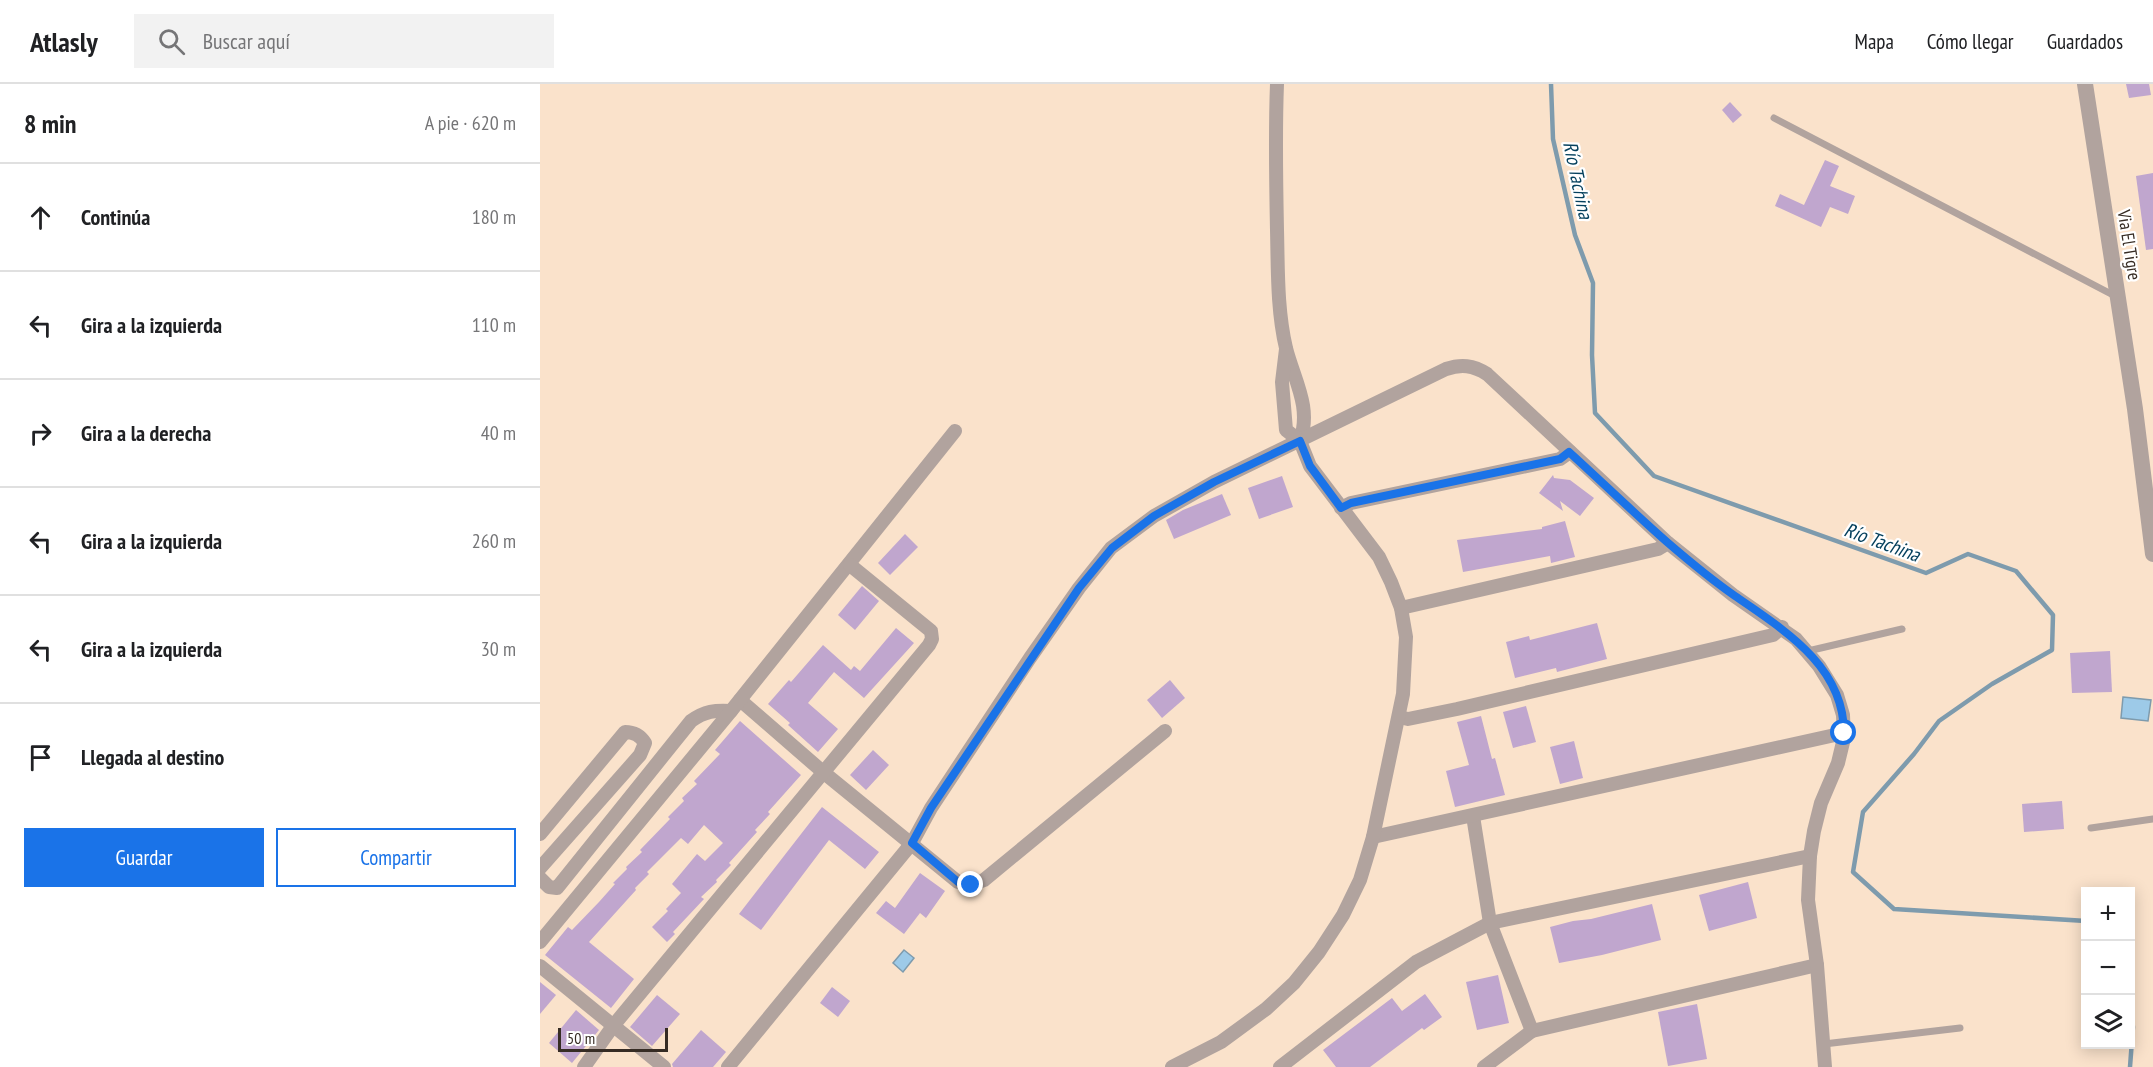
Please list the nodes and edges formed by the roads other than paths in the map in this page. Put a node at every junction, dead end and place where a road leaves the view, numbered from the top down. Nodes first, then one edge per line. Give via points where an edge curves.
1 (1277, 84) edge
2 (2085, 84) edge
3 (1774, 118) dead end
4 (2117, 297) junction
5 (1286, 348) junction
6 (955, 431) dead end
7 (1300, 441) junction
8 (1569, 452) junction
9 (1341, 508) junction
10 (1668, 543) junction
11 (2153, 554) edge
12 (850, 565) junction
13 (1401, 608) junction
14 (1782, 627) junction
15 (1902, 630) dead end
16 (1808, 651) junction
17 (736, 706) junction
18 (1399, 717) junction
19 (1166, 731) dead end
20 (1844, 733) junction
21 (823, 772) junction
22 (1473, 816) junction
23 (2153, 819) edge
24 (2091, 828) dead end
25 (540, 834) edge
26 (1372, 837) junction
27 (912, 843) junction
28 (1810, 856) junction
29 (540, 868) edge
30 (540, 878) edge
31 (1490, 923) junction
32 (540, 942) edge
33 (1817, 965) junction
34 (540, 966) edge
35 (613, 1026) junction
36 (1960, 1028) dead end
37 (1532, 1031) junction
38 (1824, 1044) junction
39 (584, 1067) edge
40 (664, 1067) edge
41 (728, 1067) edge
42 (1172, 1067) edge
43 (1280, 1067) edge
44 (1484, 1067) edge
45 (1826, 1067) edge

1 - 5 street via 1278,290
2 - 4 street, Via El Tigre
3 - 4 lane
4 - 11 street, Via El Tigre
5 - 7 street via 1302,400 1305,425
5 - 7 street via 1281,382 1286,430
6 - 12 street
7 - 8 street via 1446,369 1464,365 1487,374
7 - 9 street via 1310,466
7 - 27 street via 1154,516 1112,548 1030,658
8 - 9 street via 1560,459
8 - 10 street
9 - 13 street via 1379,557
10 - 13 street via 1658,549
10 - 14 street via 1733,595
12 - 17 street
12 - 21 street via 930,631 932,639
13 - 18 street via 1406,665
14 - 16 street
14 - 18 street via 1773,636 1457,709
15 - 16 lane
16 - 20 street via 1837,694
17 - 21 street
17 - 30 street via 703,713 691,721 557,888 549,887
17 - 32 street
18 - 26 street
19 - 27 street via 984,880 971,885 958,882
20 - 22 street
20 - 28 street via 1838,763 1821,803
21 - 27 street
21 - 35 street
22 - 26 street
22 - 31 street
23 - 24 lane
25 - 29 street via 624,732 642,739 645,743 640,755
26 - 42 street via 1360,880 1343,915 1294,983 1221,1042
27 - 41 street
28 - 31 street
28 - 33 street via 1808,900
31 - 37 street
31 - 43 street via 1416,962
33 - 37 street
33 - 38 street
34 - 35 street
35 - 39 street
35 - 40 street
36 - 38 lane
37 - 44 street
38 - 45 street

